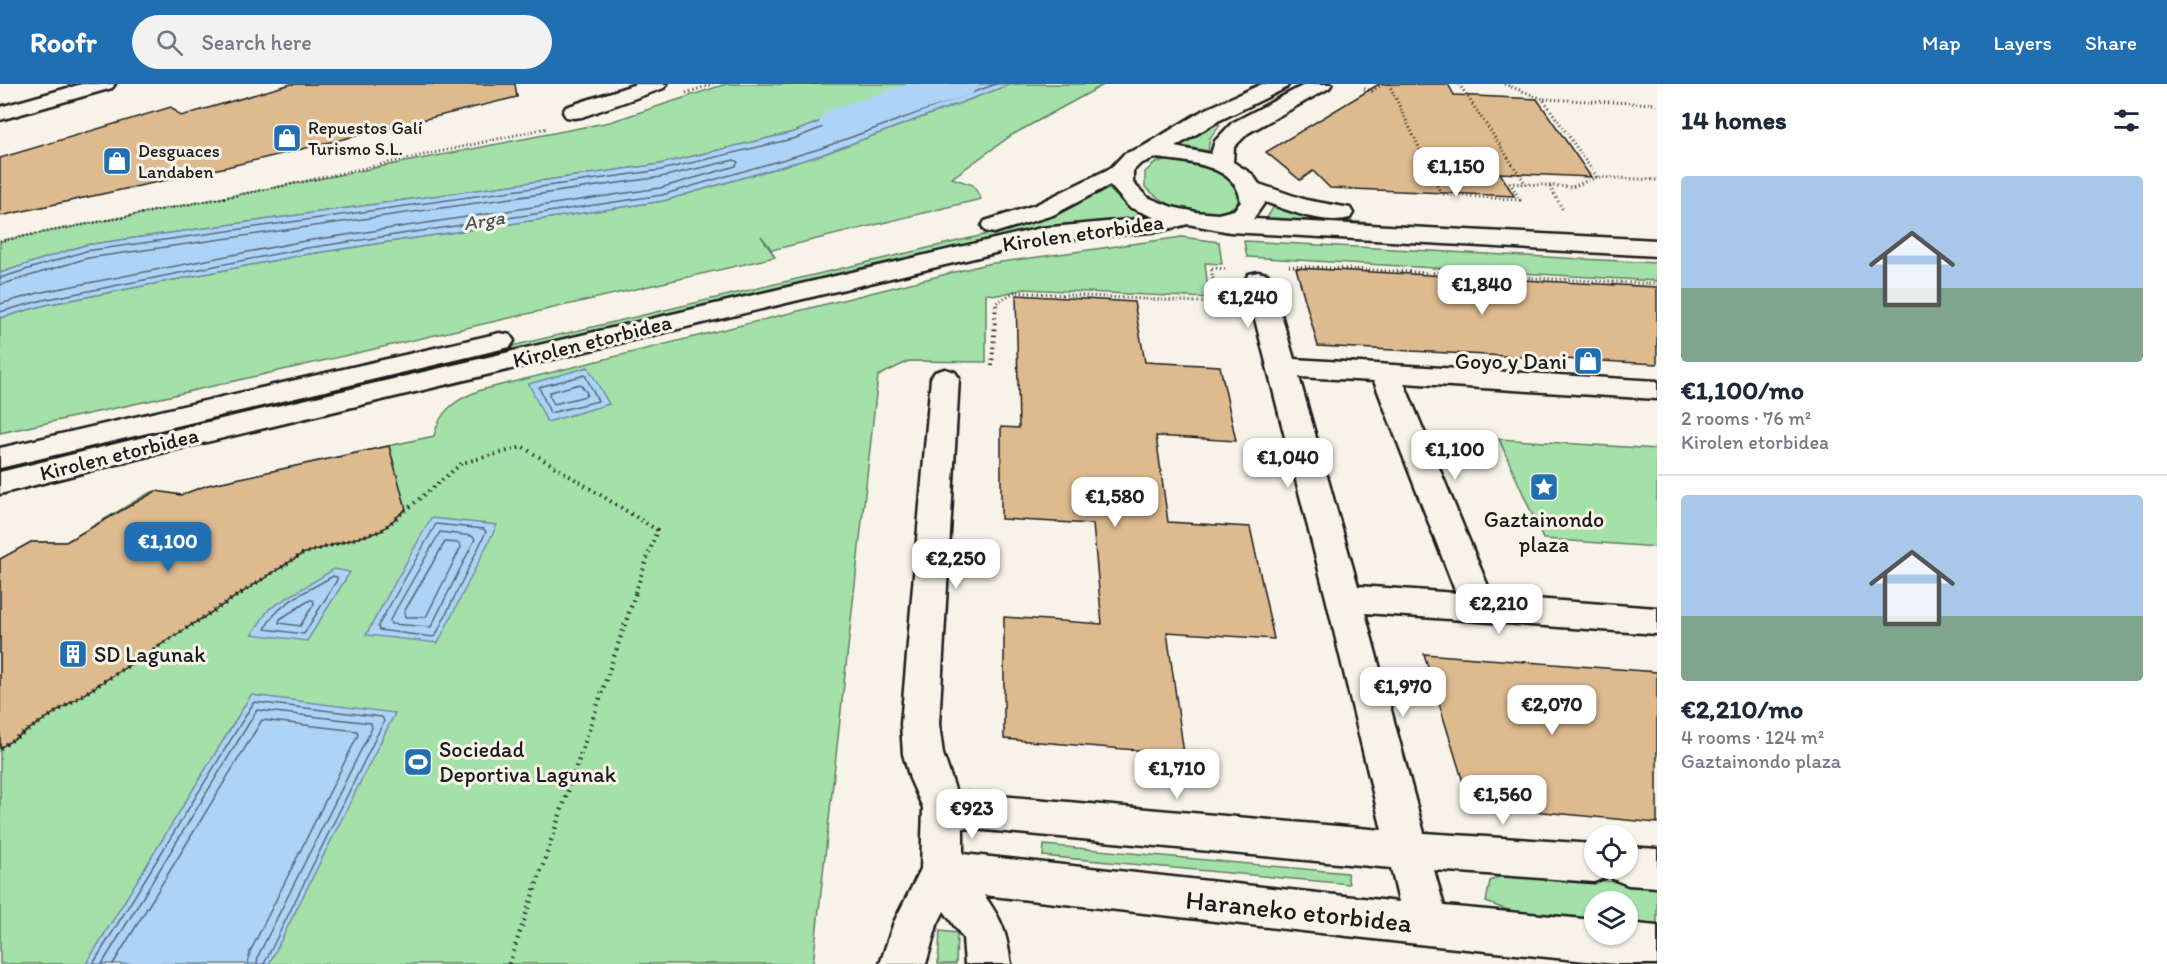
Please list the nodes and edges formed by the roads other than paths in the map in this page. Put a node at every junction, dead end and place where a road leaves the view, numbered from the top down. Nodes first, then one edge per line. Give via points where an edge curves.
1 (59, 84) edge
2 (105, 84) edge
3 (591, 84) edge
4 (657, 84) edge
5 (1279, 84) edge
6 (1322, 84) edge
7 (617, 98) junction
8 (0, 100) edge
9 (574, 112) dead end
10 (0, 114) edge
11 (1152, 151) junction
12 (1221, 165) junction
13 (1121, 170) junction
14 (1251, 189) junction
15 (1186, 217) junction
16 (1218, 221) junction
17 (1657, 228) edge
18 (1657, 248) edge
19 (1258, 280) dead end
20 (1281, 367) junction
21 (1385, 373) junction
22 (945, 378) dead end
23 (1657, 390) edge
24 (0, 458) edge
25 (0, 483) edge
26 (1344, 598) junction
27 (1479, 607) junction
28 (1657, 621) edge
29 (943, 808) junction
30 (1407, 851) junction
31 (1584, 862) edge
32 (1638, 867) edge
33 (1657, 868) edge
34 (942, 871) junction
35 (1427, 926) junction
36 (1657, 947) edge
37 (903, 964) edge
38 (988, 964) edge

1 - 8 street
2 - 10 street
3 - 7 street
4 - 7 street
5 - 11 street, Kirolen etorbidea via 1210,116
6 - 12 street via 1240,128 1223,146
7 - 9 street
11 - 12 street
11 - 13 street, Kirolen etorbidea via 1132,159
12 - 14 street via 1239,175
13 - 15 street via 1121,184 1138,202
13 - 24 street, Kirolen etorbidea via 1044,210 954,237
14 - 16 street via 1253,203 1243,215
14 - 17 street via 1302,207 1334,213
15 - 16 street
15 - 25 street, Kirolen etorbidea via 1160,224 1030,237
16 - 18 street via 1230,225
19 - 20 street
20 - 21 street
20 - 26 street
21 - 23 street
21 - 27 street
22 - 29 street via 920,724 930,779
26 - 27 street
26 - 30 street
27 - 28 street
29 - 30 street
29 - 34 street
30 - 31 street
30 - 35 street
32 - 33 street
34 - 35 street, Haraneko etorbidea
34 - 37 street via 916,922
34 - 38 street via 984,932
35 - 36 street, Haraneko etorbidea

